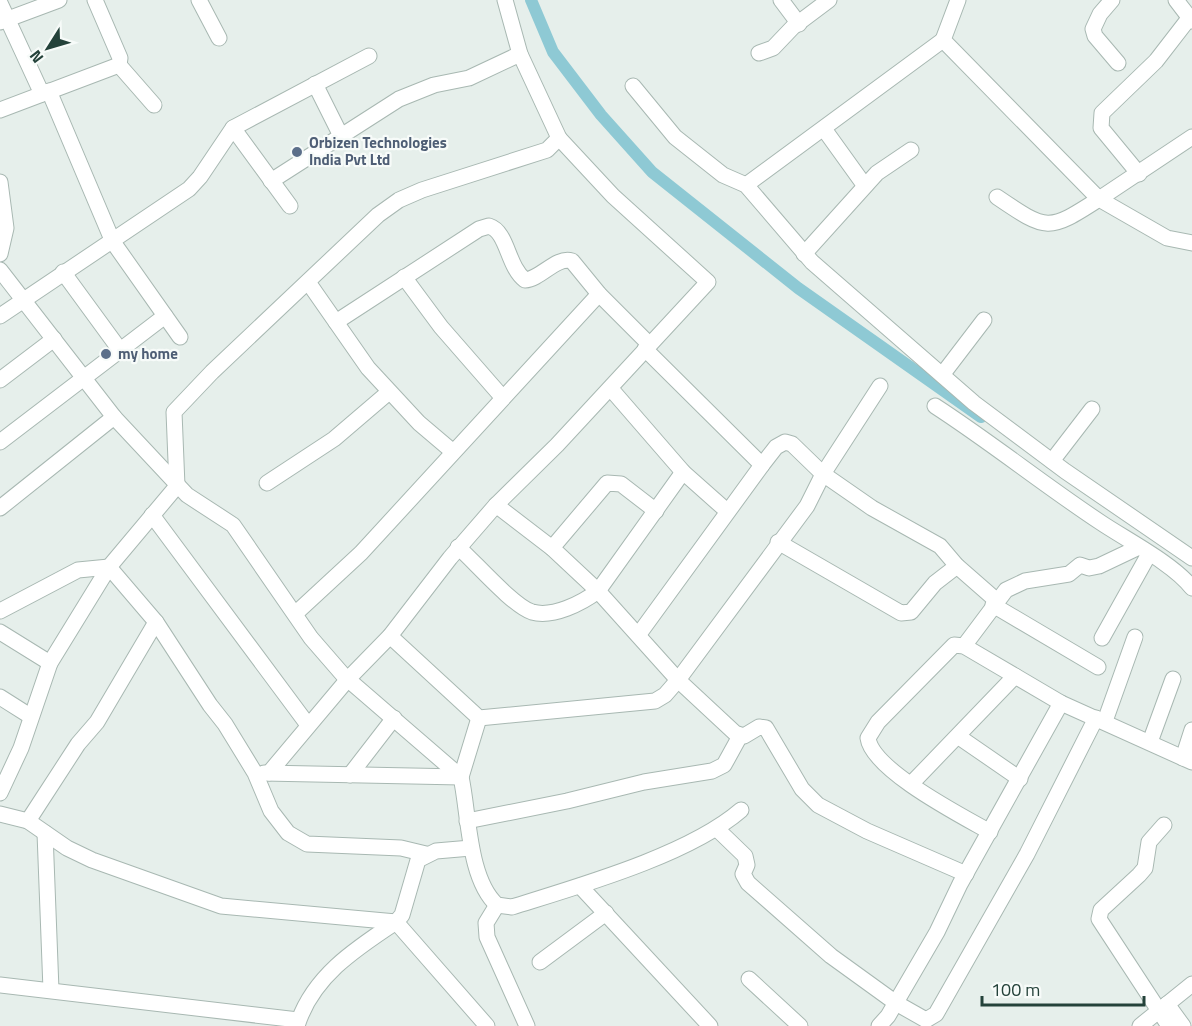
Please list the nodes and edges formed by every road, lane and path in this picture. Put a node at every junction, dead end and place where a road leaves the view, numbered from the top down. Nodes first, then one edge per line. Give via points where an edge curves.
1 (59, 0) edge
2 (95, 0) edge
3 (199, 0) edge
4 (505, 0) edge
5 (781, 0) edge
6 (829, 0) edge
7 (958, 0) edge
8 (1112, 0) edge
9 (1176, 0) edge
10 (0, 3) edge
11 (1191, 19) edge
12 (4, 21) edge
13 (799, 24) junction
14 (219, 38) dead end
15 (943, 40) junction
16 (759, 53) dead end
17 (520, 54) junction
18 (369, 56) dead end
19 (1118, 63) dead end
20 (119, 65) junction
21 (315, 84) junction
22 (633, 86) dead end
23 (45, 93) junction
24 (154, 105) dead end
25 (0, 110) edge
26 (233, 128) junction
27 (824, 129) junction
28 (341, 136) junction
29 (1192, 137) edge
30 (559, 138) junction
31 (911, 150) dead end
32 (1139, 174) junction
33 (271, 181) junction
34 (0, 182) edge
35 (746, 185) junction
36 (865, 186) junction
37 (998, 197) dead end
38 (1099, 199) junction
39 (290, 206) dead end
40 (113, 242) junction
41 (1192, 243) edge
42 (0, 254) edge
43 (804, 254) junction
44 (0, 270) edge
45 (63, 272) junction
46 (404, 277) junction
47 (308, 282) junction
48 (599, 294) junction
49 (23, 299) junction
50 (0, 316) edge
51 (165, 316) junction
52 (984, 320) dead end
53 (336, 322) junction
54 (180, 337) dead end
55 (54, 339) junction
56 (647, 347) junction
57 (120, 350) junction
58 (942, 375) junction
59 (82, 377) junction
60 (0, 380) edge
61 (880, 386) dead end
62 (611, 389) junction
63 (389, 392) junction
64 (503, 398) junction
65 (935, 406) dead end
66 (1092, 409) dead end
67 (114, 417) junction
68 (0, 442) edge
69 (452, 451) junction
70 (1052, 461) junction
71 (762, 465) junction
72 (683, 472) junction
73 (823, 474) junction
74 (267, 483) dead end
75 (177, 486) junction
76 (496, 505) junction
77 (0, 508) edge
78 (656, 511) junction
79 (727, 511) junction
80 (152, 515) junction
81 (778, 542) junction
82 (459, 547) junction
83 (552, 548) junction
84 (1144, 551) junction
85 (1192, 558) edge
86 (957, 566) junction
87 (110, 567) junction
88 (1192, 588) edge
89 (598, 591) junction
90 (995, 603) junction
91 (0, 611) edge
92 (295, 614) junction
93 (156, 622) junction
94 (0, 632) edge
95 (639, 634) junction
96 (390, 636) junction
97 (1134, 637) dead end
98 (1102, 638) dead end
99 (964, 646) junction
100 (50, 663) junction
101 (1098, 667) dead end
102 (1015, 676) junction
103 (1173, 679) dead end
104 (348, 680) junction
105 (678, 680) junction
106 (0, 697) edge
107 (1061, 703) junction
108 (30, 716) junction
109 (394, 718) junction
110 (479, 718) junction
111 (1100, 719) junction
112 (308, 725) junction
113 (1192, 730) edge
114 (741, 736) junction
115 (959, 737) junction
116 (1150, 742) junction
117 (1187, 760) edge
118 (262, 773) junction
119 (350, 776) junction
120 (461, 777) junction
121 (1020, 779) junction
122 (911, 784) junction
123 (0, 793) edge
124 (741, 810) dead end
125 (0, 814) edge
126 (467, 820) junction
127 (28, 821) junction
128 (1164, 825) dead end
129 (717, 829) junction
130 (990, 832) junction
131 (45, 833) junction
132 (471, 848) junction
133 (426, 854) junction
134 (966, 873) junction
135 (580, 886) junction
136 (497, 905) junction
137 (606, 913) junction
138 (396, 922) junction
139 (540, 962) dead end
140 (749, 978) dead end
141 (1192, 984) edge
142 (0, 985) edge
143 (51, 990) junction
144 (896, 1003) junction
145 (1162, 1008) junction
146 (297, 1023) edge
147 (487, 1026) edge
148 (527, 1026) edge
149 (710, 1026) edge
150 (800, 1026) edge
151 (879, 1026) edge
152 (1140, 1026) edge
153 (1168, 1026) edge
154 (1183, 1026) edge

1 - 12 street
2 - 20 street via 120,58
3 - 14 street
4 - 17 street
5 - 13 street
6 - 13 street
7 - 15 street
8 - 19 street via 1093,29
9 - 11 street
10 - 12 street
11 - 32 street via 1156,61 1101,113 1101,128
12 - 23 street
13 - 16 street via 773,48
15 - 27 street
15 - 38 street
17 - 28 street via 469,78 434,85 399,99
17 - 30 street
18 - 21 street
20 - 23 street
20 - 24 street
21 - 26 street
21 - 28 street
22 - 35 street via 675,137 723,175
23 - 25 street
23 - 40 street
26 - 33 street
26 - 40 street via 189,189
27 - 35 street
27 - 36 street
28 - 33 street
29 - 32 street
30 - 47 street via 555,145 535,155 489,167 399,200
30 - 56 street via 614,196 708,282
31 - 36 street
32 - 38 street
33 - 39 street
34 - 42 street via 6,228
35 - 43 street
36 - 43 street
37 - 38 street via 1034,222 1047,224 1066,220
38 - 41 street via 1167,238
40 - 45 street
40 - 51 street
43 - 58 street
44 - 49 street
45 - 49 street
45 - 57 street
46 - 48 street via 489,226 501,234 513,267 525,280 567,259 578,266
46 - 53 street
46 - 64 street via 441,327
47 - 53 street
47 - 75 street via 174,412
48 - 56 street
48 - 64 street
49 - 50 street
49 - 55 street
51 - 54 street
51 - 57 street
52 - 58 street
53 - 63 street
55 - 59 street
55 - 60 street
56 - 62 street
56 - 71 street
57 - 59 street
58 - 70 street
59 - 67 street
59 - 68 street
61 - 73 street
62 - 72 street
62 - 76 street
63 - 69 street
63 - 74 street via 334,439
64 - 69 street
65 - 84 street
66 - 70 street
67 - 75 street
67 - 77 street
69 - 92 street via 361,553
70 - 85 street
71 - 73 street via 785,442
71 - 79 street
72 - 78 street
72 - 79 street
73 - 81 street via 807,506
73 - 86 street via 872,508 929,538
75 - 80 street
75 - 92 street via 233,525
76 - 82 street
76 - 83 street
78 - 83 street via 621,484 607,483
78 - 89 street
79 - 95 street
80 - 87 street
80 - 112 street
81 - 86 street via 901,613 911,612 935,583
81 - 105 street
82 - 89 street via 520,605 534,613 565,608
82 - 96 street
83 - 89 street
84 - 88 street
84 - 90 street via 1093,568 1080,565 1068,574 1014,584
84 - 98 street
86 - 90 street
87 - 91 street via 78,570
87 - 93 street
87 - 100 street
89 - 95 street
90 - 99 street
90 - 101 street
92 - 104 street via 310,638
93 - 118 street
93 - 127 street via 98,722 78,744
94 - 100 street
95 - 105 street
96 - 104 street
96 - 110 street
97 - 111 street
99 - 102 street
99 - 122 street via 949,648 868,738 874,753
100 - 108 street
102 - 107 street
102 - 115 street
103 - 116 street
104 - 109 street
104 - 112 street
105 - 110 street via 665,694 645,704
105 - 114 street
106 - 108 street
107 - 111 street
107 - 121 street
108 - 123 street via 21,748
109 - 119 street
109 - 120 street
110 - 120 street
111 - 116 street
111 - 144 street via 936,1014 921,1020
112 - 118 street
113 - 117 street
114 - 126 street via 724,765 712,771
114 - 134 street via 759,727 766,728 802,789 818,805 867,831
115 - 121 street
115 - 122 street
116 - 117 street
118 - 119 street
118 - 133 street via 271,811 297,840 307,844 401,848
119 - 120 street
120 - 126 street
121 - 130 street
122 - 130 street
124 - 129 street
125 - 127 street
126 - 132 street
127 - 131 street
128 - 145 street via 1149,842 1145,867 1101,910 1099,920
129 - 135 street
129 - 144 street via 745,856 743,874 748,883 831,956
130 - 134 street
131 - 138 street via 92,860 221,906
131 - 143 street
132 - 133 street
132 - 136 street via 487,894
133 - 138 street via 418,860 405,908
134 - 144 street
135 - 136 street via 512,907
135 - 137 street
136 - 148 street via 486,923 487,938
137 - 139 street
137 - 149 street
138 - 146 street via 346,956 325,976
138 - 147 street
140 - 150 street
141 - 145 street
142 - 143 street
143 - 146 street
144 - 151 street
145 - 152 street
145 - 153 street
145 - 154 street

